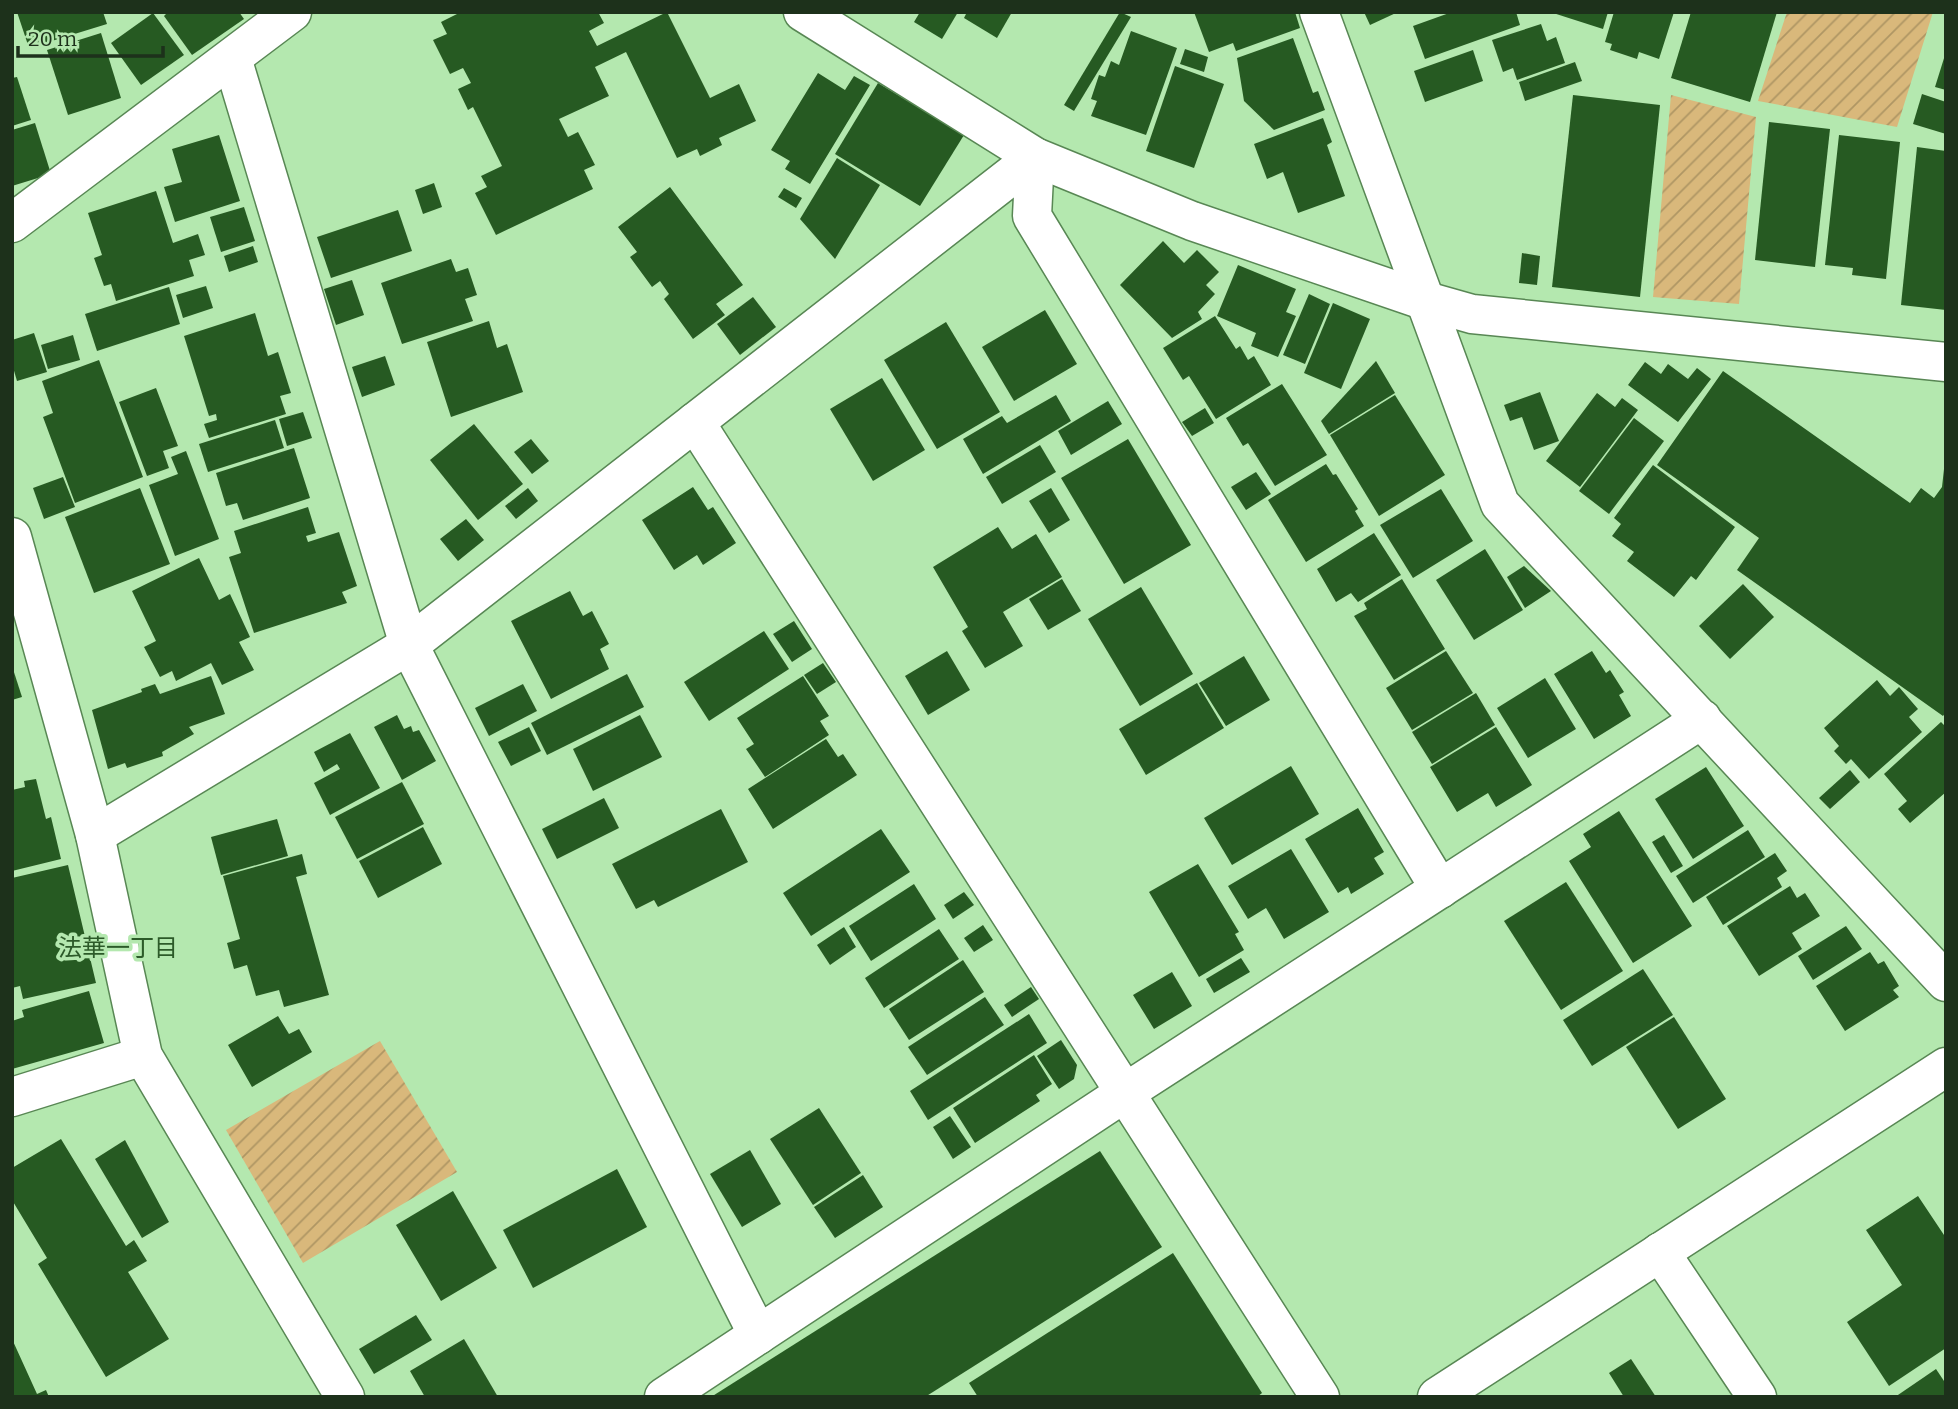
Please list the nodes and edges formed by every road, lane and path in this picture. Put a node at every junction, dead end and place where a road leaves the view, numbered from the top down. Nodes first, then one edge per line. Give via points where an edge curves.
1 (292, 12) edge
2 (803, 12) edge
3 (1319, 12) edge
4 (232, 58) junction
5 (1035, 157) junction
6 (12, 223) edge
7 (1426, 301) junction
8 (1946, 362) edge
9 (695, 422) junction
10 (12, 537) edge
11 (409, 645) junction
12 (1703, 719) junction
13 (95, 835) junction
14 (1440, 889) junction
15 (1946, 982) edge
16 (144, 1056) junction
17 (1946, 1067) edge
18 (1126, 1092) junction
19 (12, 1097) edge
20 (1660, 1252) junction
21 (758, 1335) junction
22 (345, 1397) edge
23 (664, 1397) edge
24 (1320, 1397) edge
25 (1437, 1397) edge
26 (1757, 1397) edge

1 - 4 street
2 - 5 street
3 - 7 street
4 - 6 street
4 - 11 street
5 - 7 street via 1192,221
5 - 9 street
5 - 14 street via 1032,216
7 - 8 street via 1472,314
7 - 12 street via 1500,504
9 - 11 street
9 - 18 street
10 - 13 street
11 - 13 street
11 - 21 street
12 - 14 street
12 - 15 street
13 - 16 street
14 - 18 street
16 - 19 street
16 - 22 street
17 - 20 street
18 - 21 street
18 - 24 street
20 - 25 street
20 - 26 street
21 - 23 street

